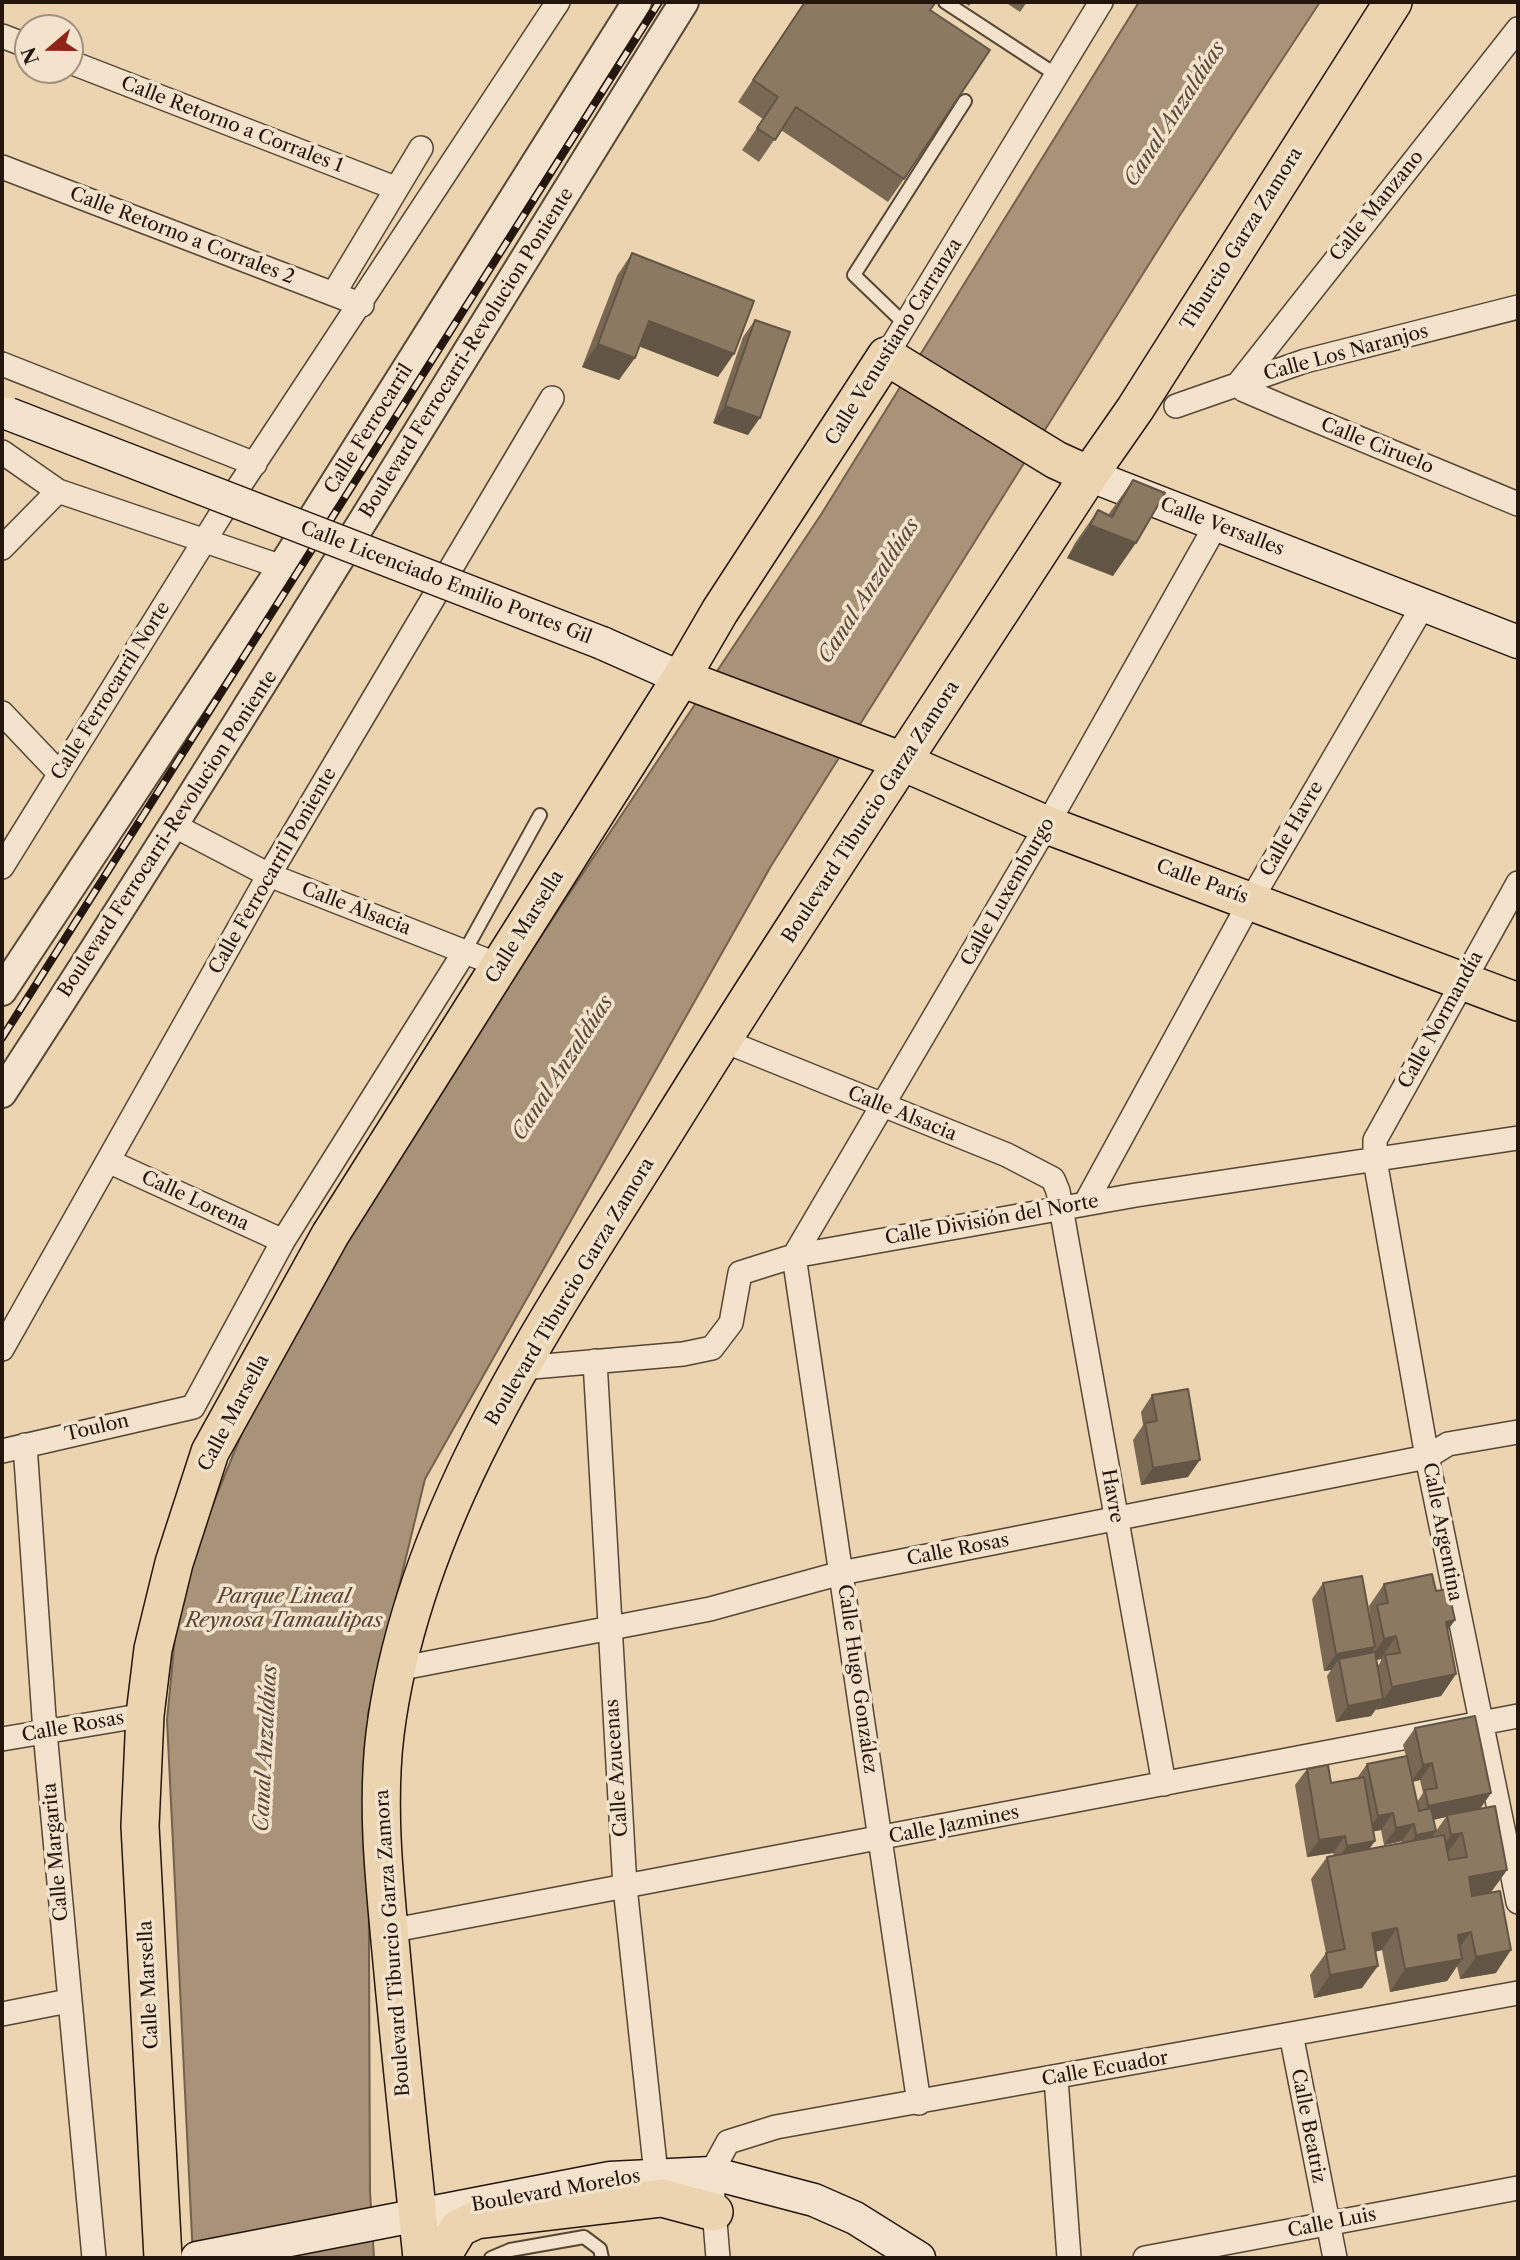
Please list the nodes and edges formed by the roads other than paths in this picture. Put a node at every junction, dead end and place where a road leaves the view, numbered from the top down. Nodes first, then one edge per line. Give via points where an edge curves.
1 (558, 2) edge
2 (637, 2) edge
3 (684, 2) edge
4 (945, 2) edge
5 (1101, 2) edge
6 (1372, 2) edge
7 (1393, 2) edge
8 (1518, 29) edge
9 (84, 67) edge
10 (1058, 76) junction
11 (965, 101) edge
12 (422, 148) dead end
13 (2, 167) edge
14 (395, 188) junction
15 (334, 293) junction
16 (362, 304) junction
17 (1518, 307) edge
18 (907, 326) junction
19 (894, 361) junction
20 (2, 364) edge
21 (1238, 384) junction
22 (552, 398) dead end
23 (1176, 406) dead end
24 (5, 413) edge
25 (2, 452) edge
26 (255, 464) junction
27 (1073, 467) junction
28 (58, 491) junction
29 (1518, 504) edge
30 (1216, 525) junction
31 (206, 539) junction
32 (2, 548) edge
33 (282, 567) junction
34 (1424, 604) junction
35 (1518, 642) edge
36 (693, 683) junction
37 (2, 713) edge
38 (897, 760) junction
39 (60, 774) junction
40 (540, 815) dead end
41 (1047, 825) junction
42 (175, 827) junction
43 (2, 867) edge
44 (269, 875) junction
45 (1518, 883) edge
46 (1251, 900) junction
47 (465, 951) junction
48 (501, 966) junction
49 (1462, 980) junction
50 (2, 991) edge
51 (1518, 1002) edge
52 (722, 1040) junction
53 (2, 1093) edge
54 (882, 1107) junction
55 (1518, 1138) edge
56 (1375, 1160) junction
57 (108, 1161) junction
58 (1085, 1204) junction
59 (1059, 1208) junction
60 (283, 1241) junction
61 (794, 1256) junction
62 (2, 1349) edge
63 (595, 1361) junction
64 (521, 1368) junction
65 (1518, 1432) edge
66 (25, 1445) junction
67 (2, 1451) edge
68 (1427, 1457) junction
69 (1116, 1519) junction
70 (841, 1573) junction
71 (608, 1626) junction
72 (397, 1669) junction
73 (145, 1715) junction
74 (1518, 1716) edge
75 (1480, 1724) junction
76 (45, 1731) junction
77 (2, 1739) edge
78 (1164, 1784) junction
79 (880, 1839) junction
80 (625, 1886) junction
81 (1518, 1902) edge
82 (389, 1931) junction
83 (1518, 1993) edge
84 (68, 2001) junction
85 (2, 2014) edge
86 (1291, 2034) junction
87 (1056, 2078) junction
88 (919, 2103) junction
89 (711, 2172) junction
90 (656, 2174) junction
91 (1518, 2188) edge
92 (714, 2212) junction
93 (401, 2219) junction
94 (1328, 2224) junction
95 (94, 2258) edge
96 (164, 2258) edge
97 (197, 2258) edge
98 (422, 2258) edge
99 (441, 2258) edge
100 (491, 2258) edge
101 (602, 2258) edge
102 (718, 2258) edge
103 (919, 2258) edge
104 (1069, 2258) edge
105 (1145, 2258) edge
106 (1335, 2258) edge

1 - 16 street
2 - 33 street, Calle Ferrocarril
3 - 42 street, Boulevard Ferrocarri-Revolucion Poniente
4 - 10 lane
5 - 10 street, Calle Venustiano Carranza
6 - 27 main road, Boulevard Tiburcio Garza Zamora
7 - 27 main road, Tiburcio Garza Zamora via 1135,409
8 - 21 street, Calle Manzano
9 - 14 street, Calle Retorno a Corrales 1
10 - 18 street, Calle Venustiano Carranza
11 - 18 lane via 854,275
12 - 14 street
13 - 15 street, Calle Retorno a Corrales 2
14 - 15 street
15 - 16 street, Calle Retorno a Corrales 2
16 - 26 street
17 - 21 street, Calle Los Naranjos via 1305,361
18 - 19 street, Calle Venustiano Carranza
19 - 27 main road, Calle Versalles
19 - 36 main road, Calle Venustiano Carranza via 720,611
20 - 26 street
21 - 23 street, Calle Los Naranjos
21 - 29 street, Calle Ciruelo
22 - 44 street, Calle Ferrocarril Poniente
24 - 36 main road, Calle Licenciado Emilio Portes Gil, bridge via 602,643
25 - 28 street
26 - 31 street, Calle Ferrocarril Norte
27 - 30 main road, Calle Versalles
27 - 38 main road, Boulevard Tiburcio Garza Zamora
28 - 31 street
28 - 32 street
30 - 34 main road, Calle Versalles
30 - 41 street, Calle Luxemburgo
31 - 33 street
31 - 39 street, Calle Ferrocarril Norte
33 - 50 street, Calle Ferrocarril
34 - 35 main road, Calle Versalles
34 - 46 street, Calle Havre
36 - 38 main road, Calle Licenciado Emilio Portes Gil
36 - 48 main road, Calle Marsella
37 - 39 street
38 - 41 main road, Calle París
38 - 52 main road, Boulevard Tiburcio Garza Zamora
39 - 43 street, Calle Ferrocarril Norte
40 - 47 lane
41 - 46 main road, Calle París
41 - 54 street, Calle Luxemburgo
42 - 44 street, Calle Alsacia
42 - 53 street, Boulevard Ferrocarri-Revolucion Poniente
44 - 47 street, Calle Alsacia
44 - 57 street, Calle Ferrocarril Poniente
45 - 49 street, Calle Normandía
46 - 49 main road, Calle París
46 - 58 street, Calle Havre
47 - 48 street, Calle Alsacia
47 - 60 street
48 - 73 main road, Calle Marsella via 330,1236 210,1452 171,1575 153,1649
49 - 51 main road, Calle París
49 - 56 street, Calle Normandía via 1375,1140
52 - 54 street, Calle Alsacia
52 - 64 main road, Boulevard Tiburcio Garza Zamora
54 - 59 street, Calle Alsacia via 1036,1168 1053,1179
54 - 61 street, Calle Luxemburgo
55 - 56 street, Calle División del Norte
56 - 58 street, Calle División del Norte
56 - 68 street, Calle Argentina
57 - 60 street, Calle Lorena
57 - 62 street, Calle Ferrocarril Poniente
58 - 59 street, Calle División del Norte
59 - 61 street, Calle División del Norte
59 - 69 street, Havre
60 - 66 street, Toulon via 193,1407
61 - 63 street, Calle División del Norte via 740,1273 731,1323 712,1348
61 - 70 street, Calle Hugo González
63 - 64 street, Calle División del Norte
63 - 71 street, Calle Azucenas
64 - 72 main road, Boulevard Tiburcio Garza Zamora via 435,1543 411,1610
65 - 68 street, Calle Rosas via 1448,1444
66 - 67 street, Toulon
66 - 76 street, Calle Margarita
68 - 69 street, Calle Rosas
68 - 75 street, Calle Argentina
69 - 70 street, Calle Rosas
69 - 78 street, Havre
70 - 71 street, Calle Rosas via 710,1609
70 - 79 street, Calle Hugo González
71 - 72 street, Calle Rosas
71 - 80 street, Calle Azucenas
72 - 82 main road, Boulevard Tiburcio Garza Zamora via 381,1774
73 - 76 street, Calle Rosas
73 - 96 main road, Calle Marsella via 140,1826
74 - 75 street, Calle Jazmines
75 - 78 street, Calle Jazmines
75 - 81 street, Calle Argentina
76 - 77 street, Calle Rosas
76 - 84 street, Calle Margarita
78 - 79 street, Calle Jazmines
79 - 80 street, Calle Jazmines
79 - 88 street, Calle Hugo González
80 - 82 street, Calle Jazmines
80 - 90 street, Calle Azucenas
82 - 93 main road, Boulevard Tiburcio Garza Zamora
83 - 86 street, Calle Ecuador
84 - 85 street
84 - 95 street, Calle Margarita
86 - 87 street, Calle Ecuador
86 - 94 street, Calle Beatriz
87 - 88 street, Calle Ecuador
87 - 104 street
88 - 89 street, Calle Ecuador via 776,2127 728,2142
89 - 90 main road, Boulevard Morelos
89 - 92 street
89 - 103 main road, Boulevard Morelos via 814,2200 855,2218
90 - 93 main road, Boulevard Morelos via 610,2178
91 - 94 street, Calle Luis
92 - 99 main road via 662,2198 476,2220 459,2228
92 - 102 street
93 - 97 main road, Boulevard Morelos
93 - 98 main road, Boulevard Tiburcio Garza Zamora
94 - 105 street, Calle Luis
94 - 106 street, Calle Beatriz
100 - 101 lane via 510,2250 584,2237 600,2249

